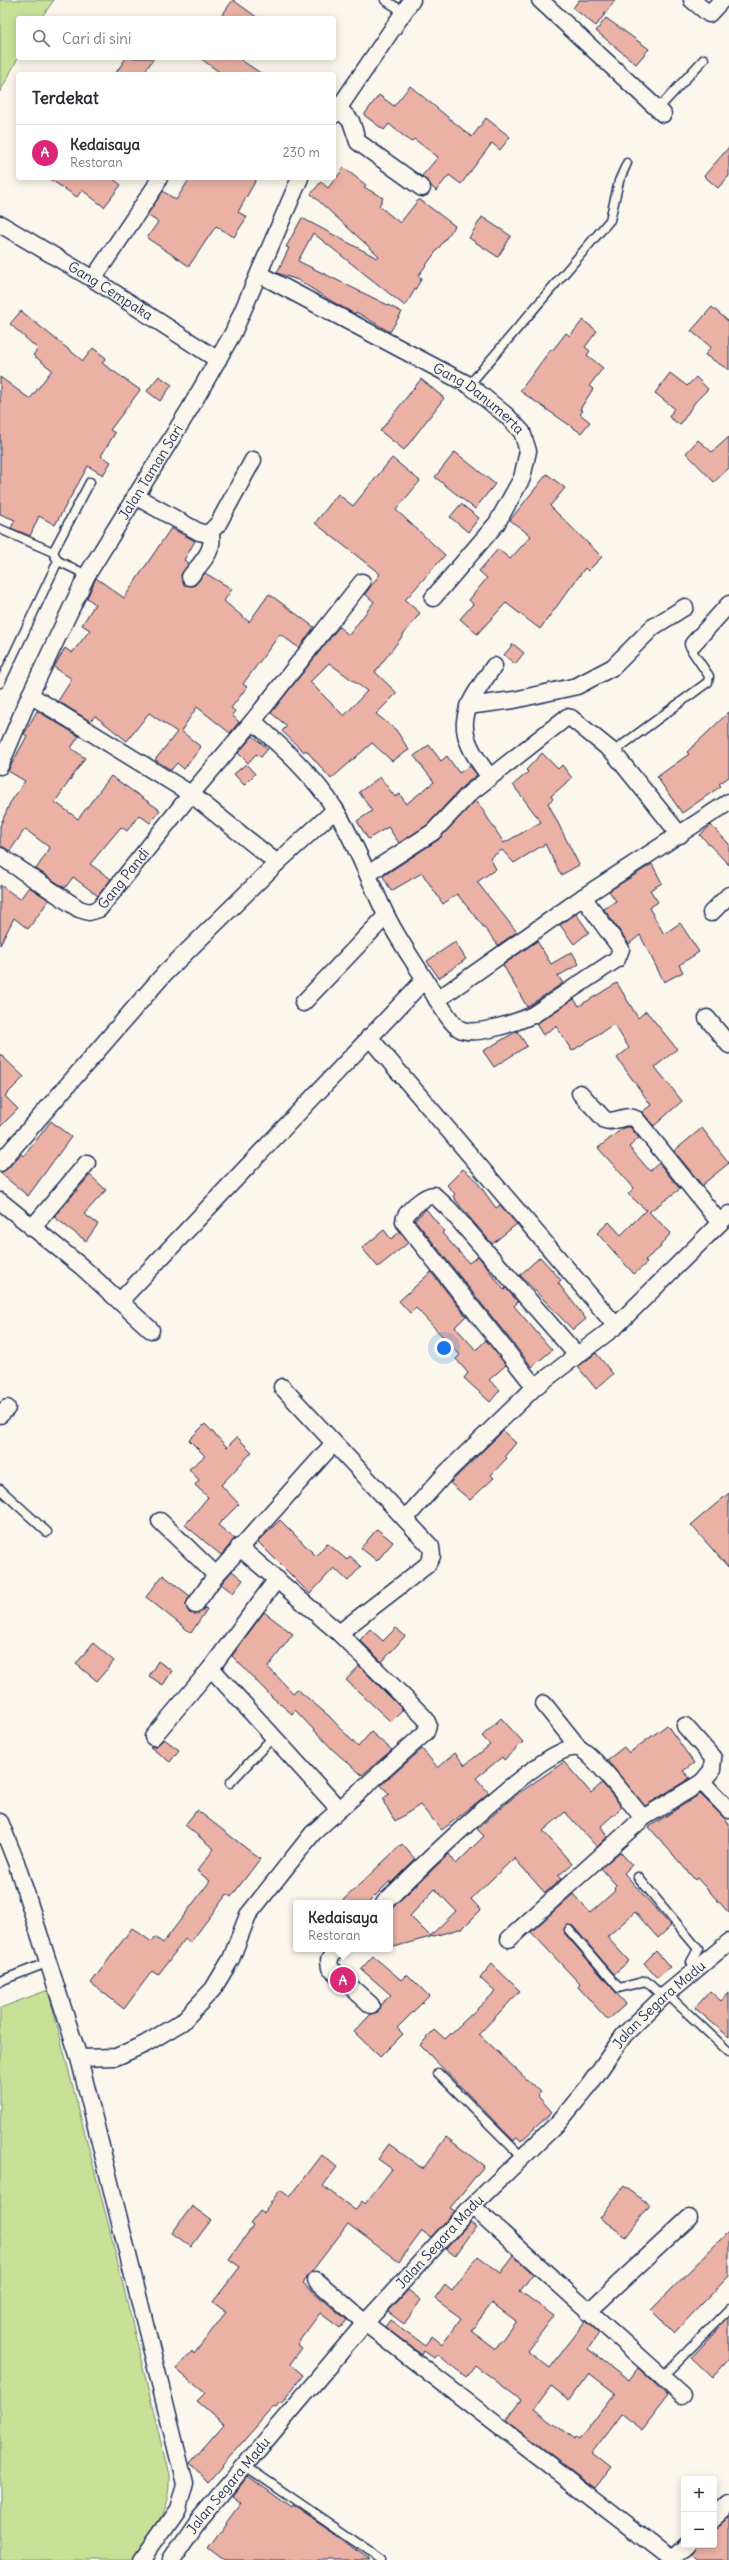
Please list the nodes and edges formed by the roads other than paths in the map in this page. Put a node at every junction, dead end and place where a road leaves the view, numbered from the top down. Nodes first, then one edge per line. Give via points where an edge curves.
1 (385, 0) edge
2 (540, 0) edge
3 (692, 0) edge
4 (722, 0) edge
5 (408, 6) edge
6 (704, 59) dead end
7 (336, 111) edge
8 (661, 112) joint
9 (627, 163) dead end
10 (158, 180) edge
11 (299, 180) edge
12 (422, 188) dead end
13 (0, 224) edge
14 (260, 274) junction
15 (93, 279) junction
16 (218, 360) junction
17 (468, 385) junction
18 (253, 460) dead end
19 (90, 482) dead end
20 (135, 496) junction
21 (0, 529) edge
22 (210, 533) junction
23 (53, 552) junction
24 (58, 561) junction
25 (87, 575) junction
26 (190, 577) dead end
27 (362, 582) dead end
28 (433, 598) dead end
29 (729, 604) edge
30 (685, 606) dead end
31 (694, 644) joint
32 (494, 666) dead end
33 (0, 683) edge
34 (30, 695) junction
35 (468, 706) junction
36 (253, 721) junction
37 (613, 752) junction
38 (0, 766) edge
39 (490, 777) junction
40 (191, 794) junction
41 (729, 802) edge
42 (335, 810) junction
43 (680, 835) junction
44 (0, 856) edge
45 (277, 863) junction
46 (368, 874) junction
47 (729, 895) edge
48 (583, 897) junction
49 (710, 913) dead end
50 (386, 916) junction
51 (425, 979) junction
52 (437, 1000) junction
53 (303, 1002) dead end
54 (707, 1018) dead end
55 (370, 1037) junction
56 (729, 1045) edge
57 (580, 1093) dead end
58 (0, 1163) edge
59 (87, 1164) dead end
60 (0, 1201) edge
61 (724, 1219) edge
62 (32, 1228) junction
63 (120, 1301) junction
64 (616, 1326) junction
65 (151, 1330) dead end
66 (577, 1354) junction
67 (282, 1387) dead end
68 (536, 1388) junction
69 (334, 1443) junction
70 (0, 1488) edge
71 (405, 1519) junction
72 (160, 1521) dead end
73 (47, 1532) dead end
74 (239, 1547) junction
75 (216, 1575) junction
76 (277, 1579) junction
77 (194, 1605) dead end
78 (339, 1633) junction
79 (210, 1668) junction
80 (544, 1704) dead end
81 (685, 1726) dead end
82 (153, 1737) dead end
83 (273, 1737) junction
84 (579, 1748) junction
85 (702, 1782) junction
86 (230, 1783) dead end
87 (338, 1808) junction
88 (729, 1810) edge
89 (643, 1818) junction
90 (0, 1822) edge
91 (638, 1877) dead end
92 (387, 1900) edge
93 (569, 1930) dead end
94 (509, 1939) dead end
95 (729, 1942) edge
96 (334, 1952) edge
97 (50, 1962) junction
98 (697, 1969) junction
99 (0, 1981) edge
100 (665, 1996) junction
101 (371, 2006) dead end
102 (729, 2052) edge
103 (79, 2058) junction
104 (438, 2073) dead end
105 (523, 2158) junction
106 (472, 2206) junction
107 (689, 2218) dead end
108 (316, 2280) dead end
109 (729, 2309) edge
110 (588, 2312) junction
111 (364, 2323) junction
112 (662, 2377) junction
113 (682, 2395) dead end
114 (244, 2465) junction
115 (729, 2504) edge
116 (178, 2509) junction
117 (717, 2515) edge
118 (197, 2522) junction
119 (683, 2548) edge
120 (672, 2559) edge
121 (142, 2560) edge
122 (171, 2560) edge
123 (382, 2560) edge

1 - 5 lane
2 - 8 street
3 - 4 street via 708,14
5 - 7 street
6 - 8 lane
7 - 12 street via 350,121 358,142
9 - 17 lane via 610,220
10 - 15 street
11 - 14 street, Jalan Taman Sari
13 - 15 street, Gang Cempaka
14 - 16 street, Jalan Taman Sari
14 - 17 street, Gang Danumerta
15 - 16 street, Gang Cempaka
16 - 20 street, Jalan Taman Sari
17 - 28 street, Gang Danumerta via 507,416 522,432 528,451 522,478 497,523
18 - 22 street via 218,524
19 - 23 lane
20 - 22 street via 199,532
20 - 25 street, Jalan Taman Sari
21 - 23 lane
22 - 26 street via 212,538 208,553
23 - 24 lane
24 - 25 lane
24 - 33 lane
25 - 34 street, Jalan Taman Sari
27 - 36 street, Gang Pandi
29 - 31 street
30 - 35 street via 653,627 613,667 577,686 514,700
31 - 37 lane via 692,651 709,676 708,682
32 - 35 street
34 - 38 street, Jalan Taman Sari
34 - 40 street
35 - 39 street via 464,735 474,757
36 - 40 street, Gang Pandi
36 - 42 street via 300,764
37 - 39 street via 567,717
37 - 43 street
39 - 46 street via 470,793 433,832
40 - 44 street, Gang Pandi via 103,906 93,912 79,909
40 - 45 street
41 - 43 street
42 - 45 street
42 - 46 street
43 - 48 street
45 - 58 street via 165,973
46 - 50 street
47 - 49 street
48 - 52 street
48 - 52 street via 621,949 614,962 533,1015 500,1027 462,1030 456,1026
50 - 51 street
50 - 53 street
51 - 52 street
51 - 55 street
54 - 56 street
55 - 63 street
55 - 64 street
57 - 61 street via 605,1120 613,1121 630,1116 636,1118
59 - 62 street
60 - 62 street
61 - 64 street
62 - 63 street
63 - 65 street
64 - 66 street
66 - 68 street
66 - 68 street via 434,1195 429,1196 406,1215 404,1222
67 - 69 street
68 - 71 street via 455,1464
69 - 71 street
69 - 74 street
70 - 73 lane
71 - 78 street via 431,1547 432,1556 427,1565
72 - 75 street
74 - 75 street
74 - 76 street
75 - 77 street
76 - 78 street
76 - 79 street
78 - 87 street via 425,1718 428,1724 426,1732
79 - 82 street
79 - 83 street
80 - 84 street
81 - 85 street via 713,1758 712,1770
83 - 86 lane
83 - 87 street
84 - 89 street via 592,1759
84 - 92 street via 566,1749 539,1764 449,1840
85 - 88 street
85 - 89 street
87 - 103 street via 313,1833 248,1915 230,1959 213,1989 182,2022 145,2044 116,2057
89 - 94 street
90 - 97 street, Jalan Segara Madu
91 - 98 lane via 698,1948 691,1962
93 - 100 lane via 617,1987 621,1989 646,1981
95 - 98 street, Jalan Segara Madu
96 - 101 street via 329,1960 330,1968
97 - 99 lane
97 - 103 street, Jalan Segara Madu
98 - 100 street, Jalan Segara Madu
100 - 102 lane
100 - 105 street, Jalan Segara Madu via 624,2034 568,2111
103 - 116 street, Jalan Segara Madu via 185,2484
104 - 105 lane
105 - 106 street, Jalan Segara Madu
106 - 110 street
106 - 111 street, Jalan Segara Madu
107 - 110 street
108 - 111 street
109 - 112 lane
110 - 112 street
111 - 114 street, Jalan Segara Madu
111 - 120 street
112 - 113 street
114 - 118 street, Jalan Segara Madu
114 - 123 lane
115 - 117 street
116 - 118 street
116 - 121 street, Jalan Segara Madu
118 - 122 street, Jalan Segara Madu
119 - 120 street

